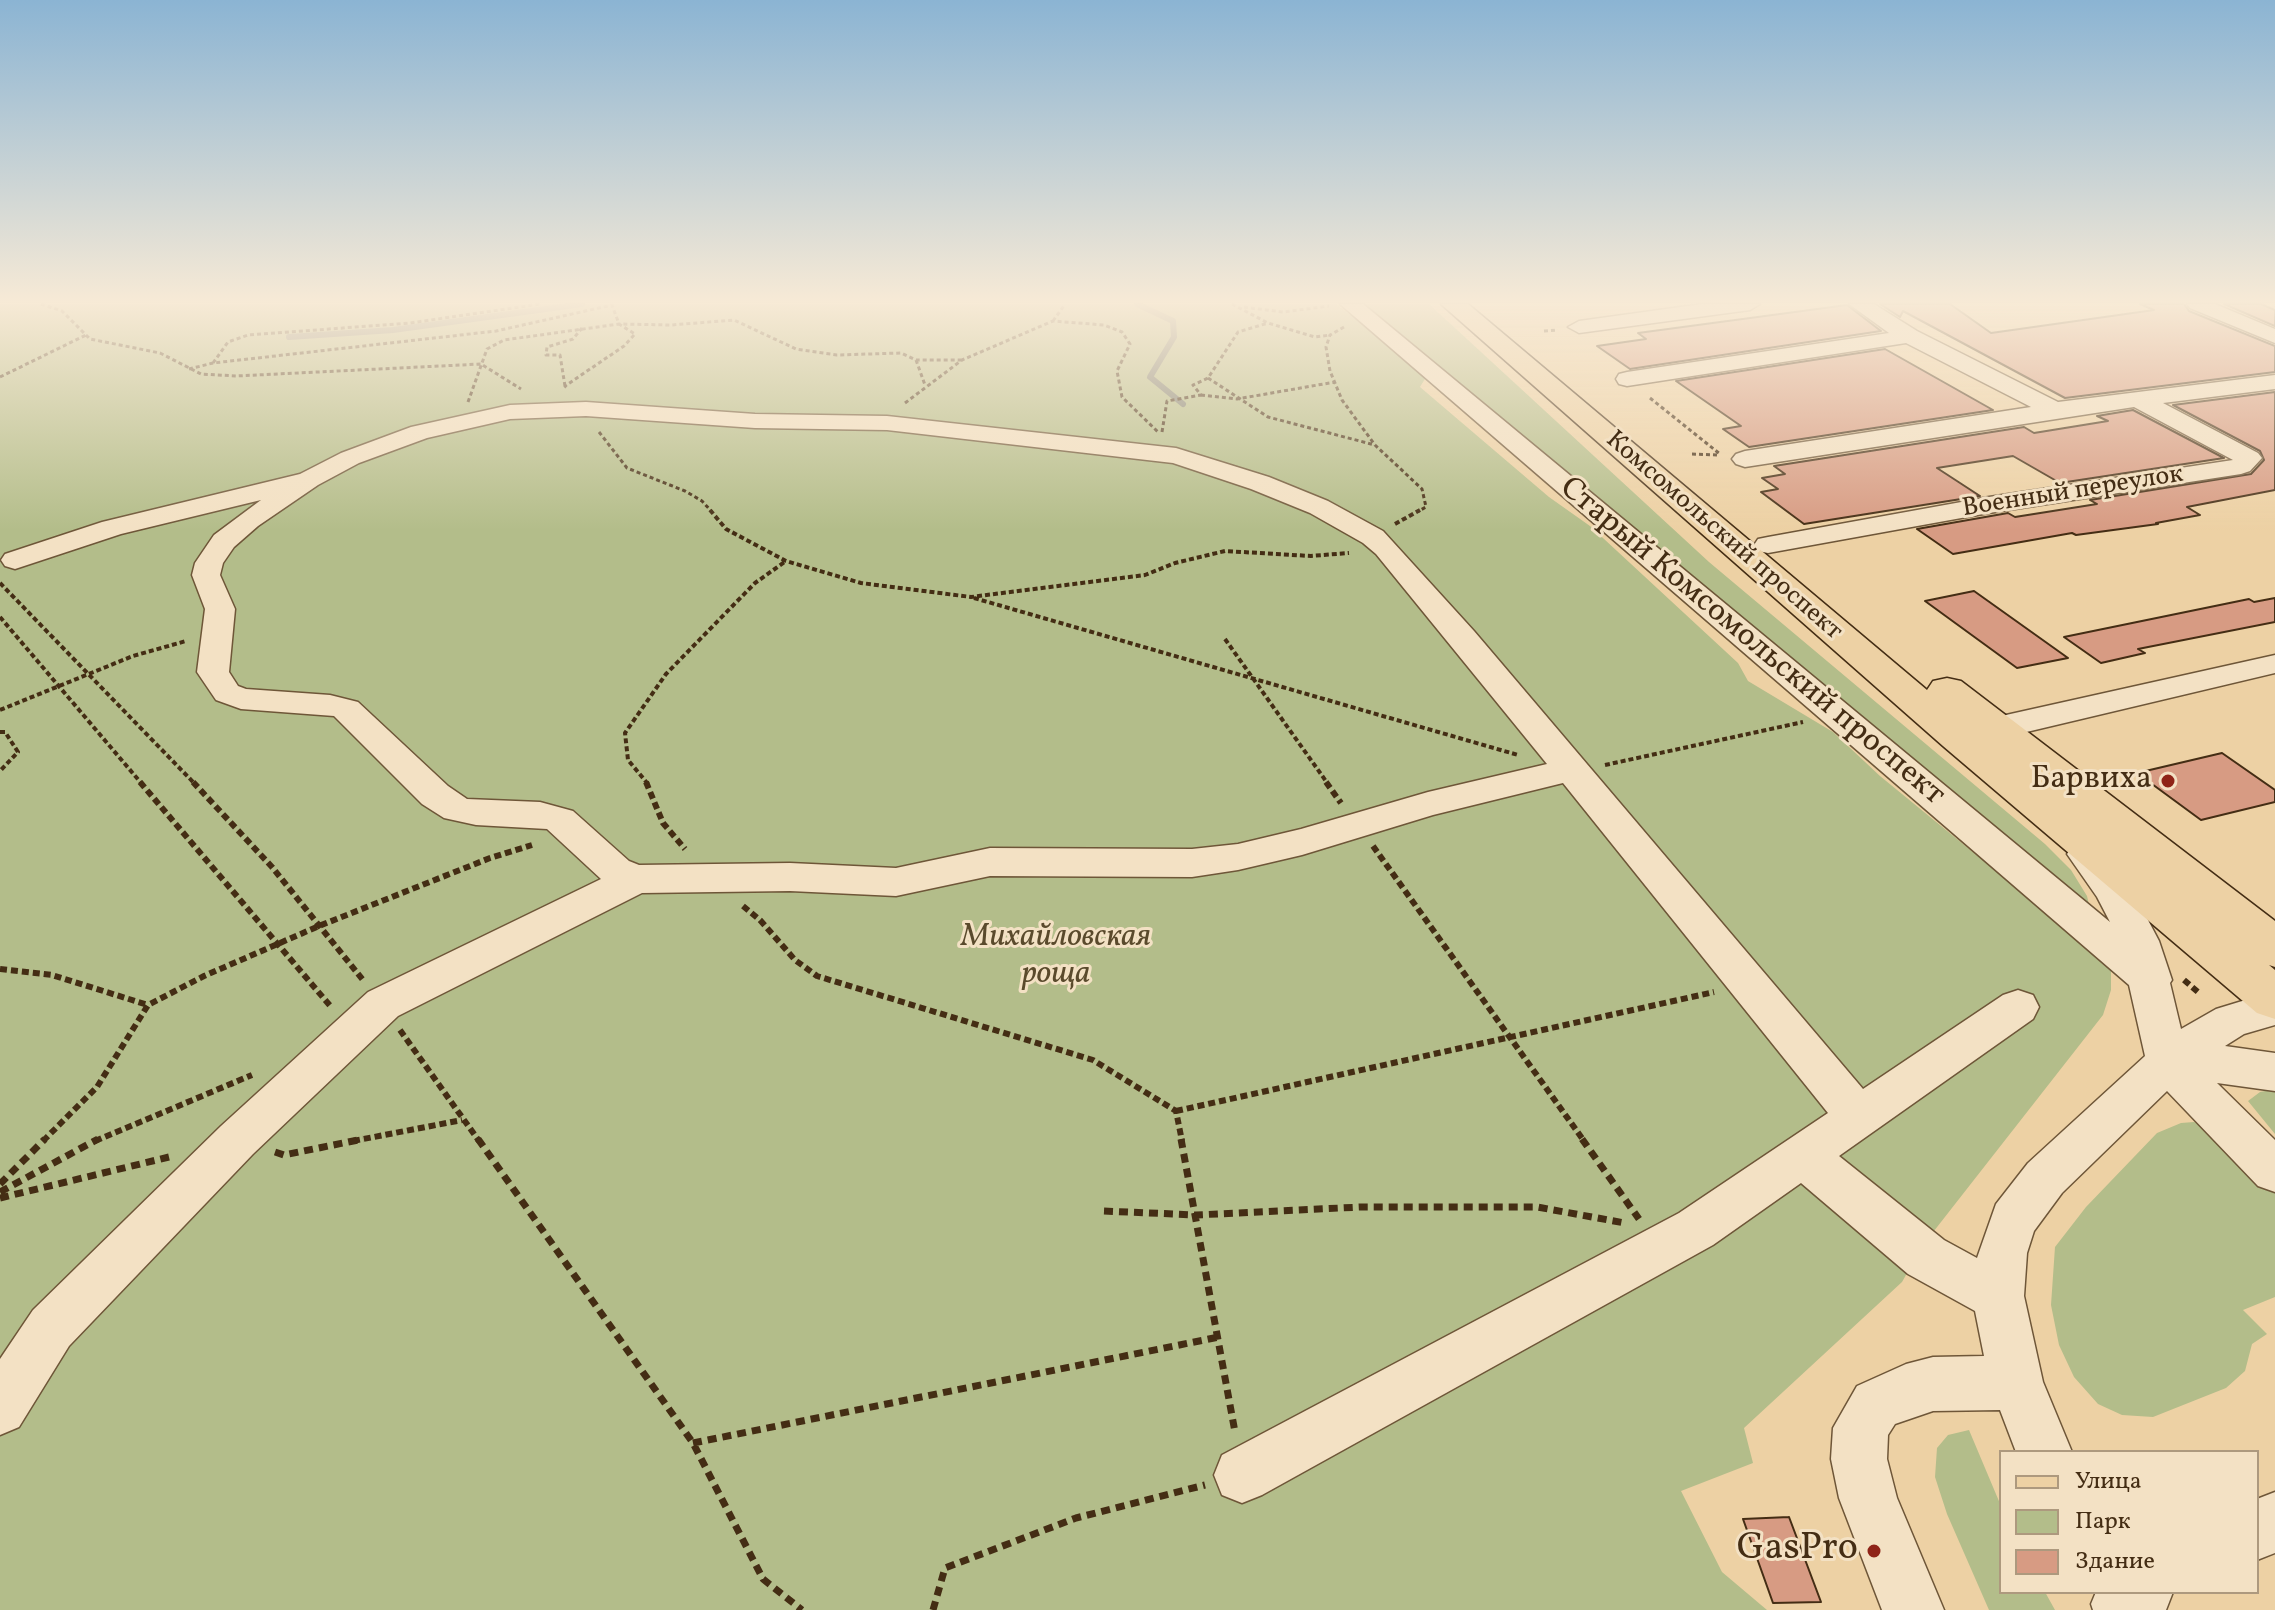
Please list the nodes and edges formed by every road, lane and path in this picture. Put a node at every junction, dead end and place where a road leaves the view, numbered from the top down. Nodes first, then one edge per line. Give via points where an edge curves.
1 (476, 379) edge
2 (505, 379) edge
3 (564, 379) edge
4 (575, 379) edge
5 (923, 379) edge
6 (935, 379) edge
7 (1119, 379) edge
8 (1206, 379) edge
9 (1210, 379) edge
10 (1334, 379) edge
11 (1438, 379) edge
12 (1545, 379) edge
13 (1573, 379) edge
14 (1627, 379) edge
15 (1994, 379) edge
16 (1335, 382) junction
17 (2275, 382) edge
18 (565, 386) junction
19 (925, 386) junction
20 (1201, 395) junction
21 (1237, 399) junction
22 (2137, 399) junction
23 (586, 409) junction
24 (2055, 410) junction
25 (1165, 419) dead end
26 (461, 421) junction
27 (887, 423) junction
28 (1162, 435) dead end
29 (1375, 445) junction
30 (1734, 458) joint
31 (309, 480) junction
32 (1373, 537) junction
33 (1768, 545) junction
34 (786, 561) junction
35 (8, 572) edge
36 (971, 597) junction
37 (0, 617) edge
38 (217, 633) junction
39 (1225, 639) dead end
40 (2275, 664) edge
41 (90, 674) junction
42 (1251, 677) junction
43 (59, 686) junction
44 (0, 710) edge
45 (1834, 714) junction
46 (0, 732) edge
47 (1977, 732) junction
48 (1571, 770) junction
49 (0, 771) edge
50 (2061, 821) junction
51 (1357, 825) junction
52 (575, 832) junction
53 (636, 879) junction
54 (709, 879) junction
55 (319, 926) junction
56 (278, 943) junction
57 (2275, 948) edge
58 (0, 969) edge
59 (2151, 980) junction
60 (1750, 984) junction
61 (2275, 999) edge
62 (383, 1004) junction
63 (148, 1005) junction
64 (2018, 1007) dead end
65 (2275, 1008) edge
66 (1509, 1038) junction
67 (2168, 1063) junction
68 (2275, 1072) edge
69 (254, 1074) dead end
70 (1176, 1111) junction
71 (1858, 1116) junction
72 (1802, 1155) junction
73 (2275, 1171) edge
74 (0, 1184) edge
75 (0, 1192) edge
76 (1104, 1211) dead end
77 (1196, 1215) junction
78 (1998, 1296) junction
79 (1219, 1337) junction
80 (2016, 1383) junction
81 (0, 1408) edge
82 (693, 1443) junction
83 (2043, 1450) edge
84 (1242, 1475) junction
85 (802, 1610) edge
86 (933, 1610) edge
87 (1913, 1610) edge

1 - 26 path
2 - 23 path via 532,396
3 - 18 path
4 - 18 path
5 - 19 path
6 - 19 path
7 - 28 path via 1122,397
8 - 20 path via 1193,385
9 - 21 path
10 - 16 path
11 - 45 street, Старый Комсомольский проспект
12 - 47 main road, Комсомольский проспект
13 - 33 main road, Комсомольский проспект
14 - 30 path
15 - 24 street
16 - 21 path
16 - 29 path
17 - 22 street
18 - 23 path
19 - 27 path
20 - 21 path
20 - 25 path via 1167,401
21 - 29 path via 1268,417
22 - 24 street
22 - 33 street, Военный переулок via 2249,458 2241,466
23 - 26 street via 510,412
23 - 27 street via 755,421
23 - 34 path via 627,468 685,491 702,501 726,529
24 - 30 street
26 - 31 street via 350,458
27 - 32 street via 1188,458 1319,507
29 - 32 path via 1422,489 1426,507
31 - 35 street via 112,528
31 - 38 street via 248,520 209,563 206,575 220,609
32 - 36 path via 1349,553 1225,551 1145,575
32 - 48 street
33 - 47 main road, Комсомольский проспект
34 - 36 path via 861,583
34 - 54 path via 755,583 666,674 625,733 628,760 650,787 663,823
35 - 41 path
36 - 42 path
37 - 43 path
38 - 41 path
38 - 52 street via 213,672 227,693 241,699 346,709 435,795 457,809 540,814
39 - 42 path
40 - 47 street
41 - 43 path
41 - 55 path via 272,867
42 - 48 path
42 - 51 path
43 - 44 path
43 - 56 path
45 - 48 path via 1653,757
45 - 59 street, Старый Комсомольский проспект
46 - 49 path via 18,752
47 - 50 main road, Комсомольский проспект
47 - 57 main road, Комсомольский проспект
48 - 51 street
48 - 60 street
50 - 59 street, Комсомольский проспект via 2113,890 2139,941
50 - 61 main road, Комсомольский проспект
51 - 54 street via 1238,857 1192,863 990,862 896,882
51 - 66 path
52 - 53 street via 616,871
52 - 55 path via 490,858
53 - 54 street
53 - 62 street
54 - 70 path via 817,976 1093,1060
55 - 56 path
55 - 62 path
56 - 62 path via 345,1024
56 - 63 path
58 - 63 path via 52,975
59 - 67 street, Комсомольский проспект
60 - 66 path
60 - 71 street
62 - 81 street via 237,1140 51,1328
62 - 82 path
63 - 74 path via 97,1087
64 - 71 street
65 - 67 street via 2217,1028
66 - 70 path
66 - 77 path via 1644,1227 1537,1207 1361,1207
67 - 68 street
67 - 73 street
67 - 78 street via 2045,1178 2013,1220 2002,1253
69 - 75 path via 116,1130
70 - 77 path
71 - 72 street
72 - 78 street via 1926,1257
72 - 84 street via 1696,1229
76 - 77 path
77 - 79 path
78 - 80 street
79 - 82 path
79 - 84 path
80 - 83 street
80 - 87 street via 1933,1384 1906,1391 1876,1405 1861,1428 1859,1459 1868,1498
82 - 85 path via 763,1579
84 - 86 path via 1076,1518 945,1568

